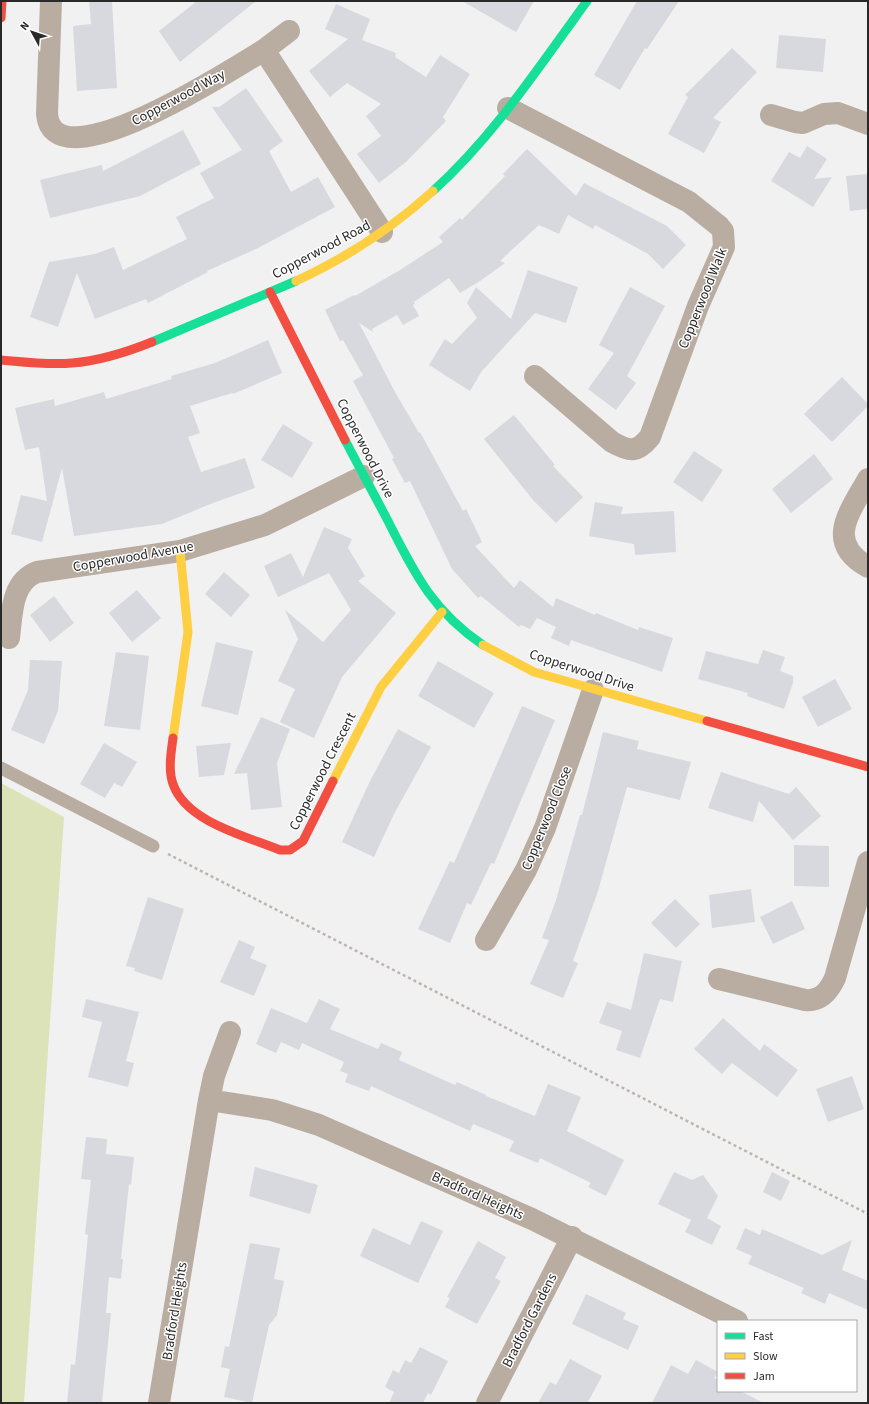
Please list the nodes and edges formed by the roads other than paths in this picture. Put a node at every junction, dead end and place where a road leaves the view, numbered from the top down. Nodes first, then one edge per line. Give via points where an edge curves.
1 (2, 1) edge
2 (51, 1) edge
3 (587, 1) edge
4 (1, 18) edge
5 (289, 31) dead end
6 (264, 50) junction
7 (508, 108) junction
8 (771, 116) dead end
9 (868, 124) edge
10 (382, 232) junction
11 (270, 292) junction
12 (1, 360) edge
13 (535, 376) dead end
14 (364, 476) junction
15 (868, 479) edge
16 (180, 551) junction
17 (868, 567) edge
18 (442, 612) junction
19 (9, 638) dead end
20 (593, 690) junction
21 (868, 767) edge
22 (1, 768) edge
23 (153, 846) road end
24 (868, 862) edge
25 (486, 940) dead end
26 (719, 979) dead end
27 (230, 1032) dead end
28 (209, 1100) junction
29 (572, 1238) junction
30 (735, 1320) edge
31 (159, 1403) edge
32 (487, 1403) edge

1 - 4 street
2 - 6 street, Copperwood Way via 47,117 54,130 68,136 101,134 151,115
3 - 7 street, Copperwood Road
5 - 6 street, Copperwood Way
6 - 10 street
7 - 10 street, Copperwood Road via 456,168 428,195
7 - 13 street, Copperwood Walk via 689,202 719,226 725,239 650,437 643,446 635,450 624,449 612,442
8 - 9 street via 803,123 824,114 838,113
10 - 11 street, Copperwood Road via 344,256
11 - 12 street, Copperwood Road via 142,346 110,356 60,364
11 - 14 street, Copperwood Drive
14 - 16 street, Copperwood Avenue via 265,525
14 - 18 street, Copperwood Drive via 422,586
15 - 17 street via 848,517 843,537 846,548 853,557
16 - 18 street, Copperwood Crescent via 188,632 170,760 173,784 184,804 193,812 206,820 280,850 290,850 303,841 381,687
16 - 19 street, Copperwood Avenue via 31,574 22,583 16,596
18 - 20 street, Copperwood Drive via 466,633 515,663 534,672
20 - 21 street, Copperwood Drive
20 - 25 street, Copperwood Close via 545,828 526,870
22 - 23 lane
24 - 26 street via 835,978 826,993 817,999 805,1000
27 - 28 street, Bradford Heights via 214,1076
28 - 29 street, Bradford Heights via 272,1110 304,1119
28 - 31 street, Bradford Heights
29 - 30 street, Bradford Heights
29 - 32 street, Bradford Gardens

